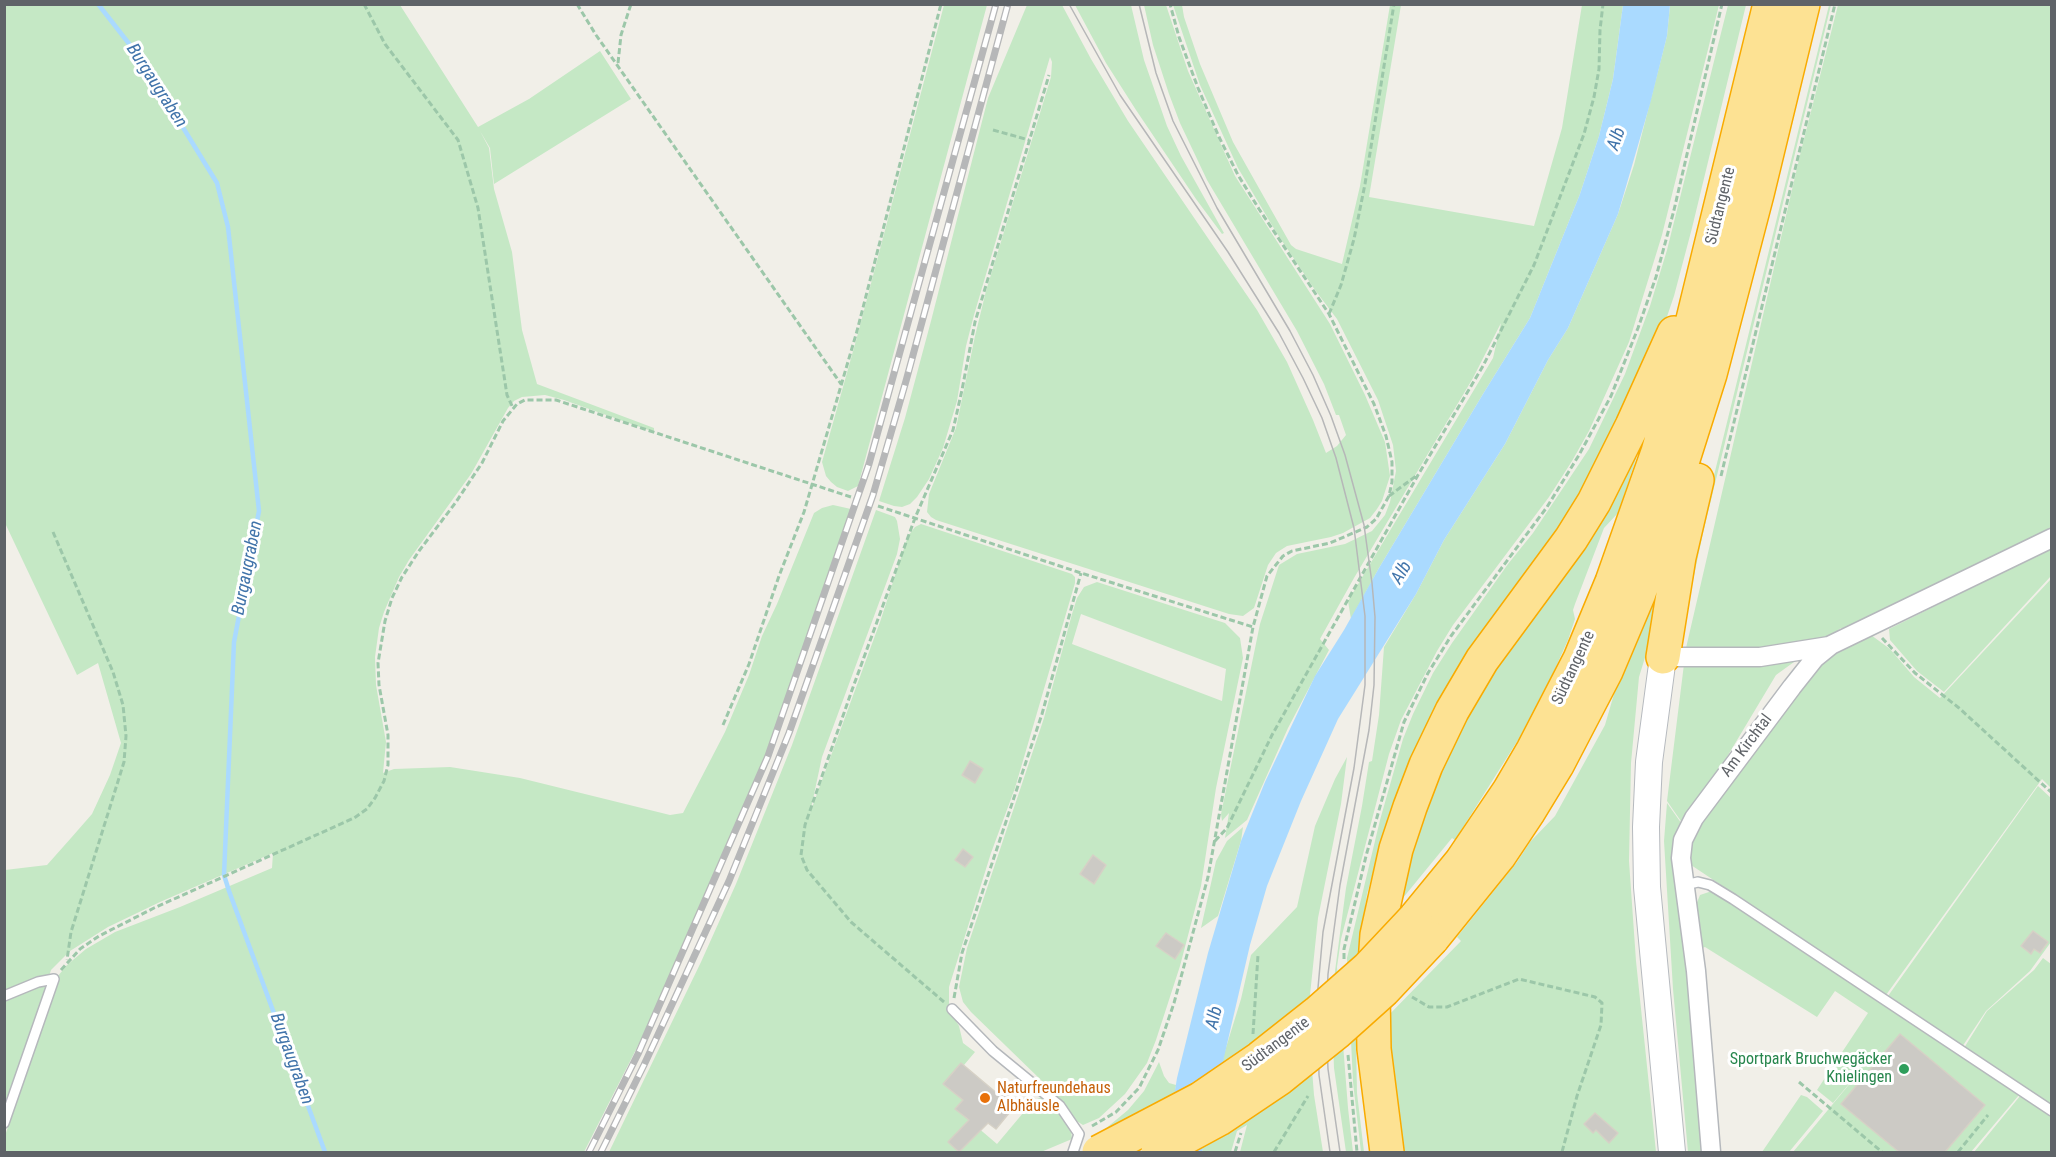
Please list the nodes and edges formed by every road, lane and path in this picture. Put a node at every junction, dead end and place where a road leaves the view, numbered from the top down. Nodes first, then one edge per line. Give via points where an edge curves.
1 (364, 4) edge
2 (577, 4) edge
3 (631, 4) edge
4 (941, 4) edge
5 (1170, 4) edge
6 (1394, 4) edge
7 (1603, 4) edge
8 (1722, 4) edge
9 (1770, 4) edge
10 (1803, 4) edge
11 (1834, 4) edge
12 (618, 65) junction
13 (1049, 75) dead end
14 (993, 130) dead end
15 (1029, 140) junction
16 (1711, 246) junction
17 (1329, 314) junction
18 (1710, 374) junction
19 (841, 384) junction
20 (513, 408) junction
21 (1418, 475) junction
22 (1719, 482) dead end
23 (812, 484) junction
24 (1389, 496) junction
25 (854, 498) dead end
26 (878, 506) dead end
27 (915, 518) junction
28 (53, 532) dead end
29 (2052, 538) edge
30 (1081, 573) junction
31 (1870, 626) junction
32 (1253, 627) junction
33 (1831, 645) junction
34 (1663, 657) junction
35 (723, 725) dead end
36 (2052, 793) edge
37 (1213, 842) junction
38 (1685, 885) junction
39 (1424, 929) junction
40 (1258, 955) dead end
41 (1344, 961) dead end
42 (67, 962) junction
43 (54, 979) junction
44 (4, 996) edge
45 (1411, 996) dead end
46 (952, 1009) junction
47 (1252, 1041) dead end
48 (1347, 1047) dead end
49 (1799, 1082) dead end
50 (1308, 1096) dead end
51 (2052, 1111) edge
52 (1988, 1115) dead end
53 (4, 1123) edge
54 (1089, 1143) edge
55 (1073, 1152) edge
56 (1158, 1152) edge
57 (1274, 1152) edge
58 (1357, 1152) edge
59 (1387, 1152) edge
60 (1562, 1152) edge
61 (1672, 1152) edge
62 (1711, 1152) edge
63 (1882, 1152) edge
64 (1958, 1152) edge

1 - 20 path via 386,44 458,140 478,208 507,395
2 - 12 path
3 - 12 path via 621,35
4 - 19 path
5 - 17 path via 1198,88 1238,175
6 - 17 path via 1354,239
7 - 21 path via 1594,97 1584,134 1534,265 1483,366
8 - 41 path via 1674,210 1638,328 1611,396 1579,455 1546,507 1451,636 1404,722 1366,856
9 - 16 highway, Südtangente
10 - 18 highway, Südtangente
11 - 22 path
12 - 19 path
13 - 15 path
14 - 15 path
15 - 27 path via 975,322 953,430
16 - 39 highway, Südtangente via 1655,462 1580,659 1509,791 1461,861
16 - 59 highway via 1646,396 1594,502 1482,660 1452,711 1410,807 1396,849 1377,935 1373,993 1374,1049
17 - 24 path via 1386,436 1392,462
18 - 34 highway via 1696,488 1678,557
18 - 39 highway, Südtangente via 1642,583 1606,671 1557,765 1498,856
19 - 23 path
20 - 23 path via 525,400 556,400
20 - 42 path via 482,463 419,551 392,598 378,663 388,765 384,781 367,809 99,936
21 - 24 path
21 - 37 path via 1272,735 1227,828
23 - 25 path
23 - 35 path via 749,664
24 - 32 path via 1367,527 1330,543 1282,556 1267,576
26 - 27 path
27 - 30 path
27 - 46 path via 805,825 801,855 807,870 851,922
28 - 42 path via 113,672 123,705 126,736 124,762 71,932
29 - 31 street, Am Kirchtal
30 - 32 path
30 - 46 path via 1042,714 962,953
31 - 33 street, Am Kirchtal
31 - 36 path via 1915,674 1959,708
32 - 37 path
33 - 34 street, Am Kirchtal via 1760,657
33 - 38 street, Am Kirchtal via 1792,687 1694,818 1683,840
34 - 61 main road via 1649,762 1647,887
37 - 54 path via 1190,946 1152,1065 1139,1088
38 - 51 lane via 1710,885
38 - 62 street
39 - 54 highway, Südtangente, bridge via 1368,968 1260,1058 1200,1099
39 - 56 highway, Südtangente, bridge via 1384,990 1336,1033 1280,1078 1219,1119
40 - 47 path
42 - 43 path
43 - 44 lane
43 - 53 lane
45 - 60 path via 1429,1007 1447,1007 1519,979 1595,997 1602,1003 1601,1025
46 - 54 lane via 993,1051 1060,1106
48 - 58 path
49 - 63 path
50 - 57 path
52 - 64 path
54 - 55 lane

